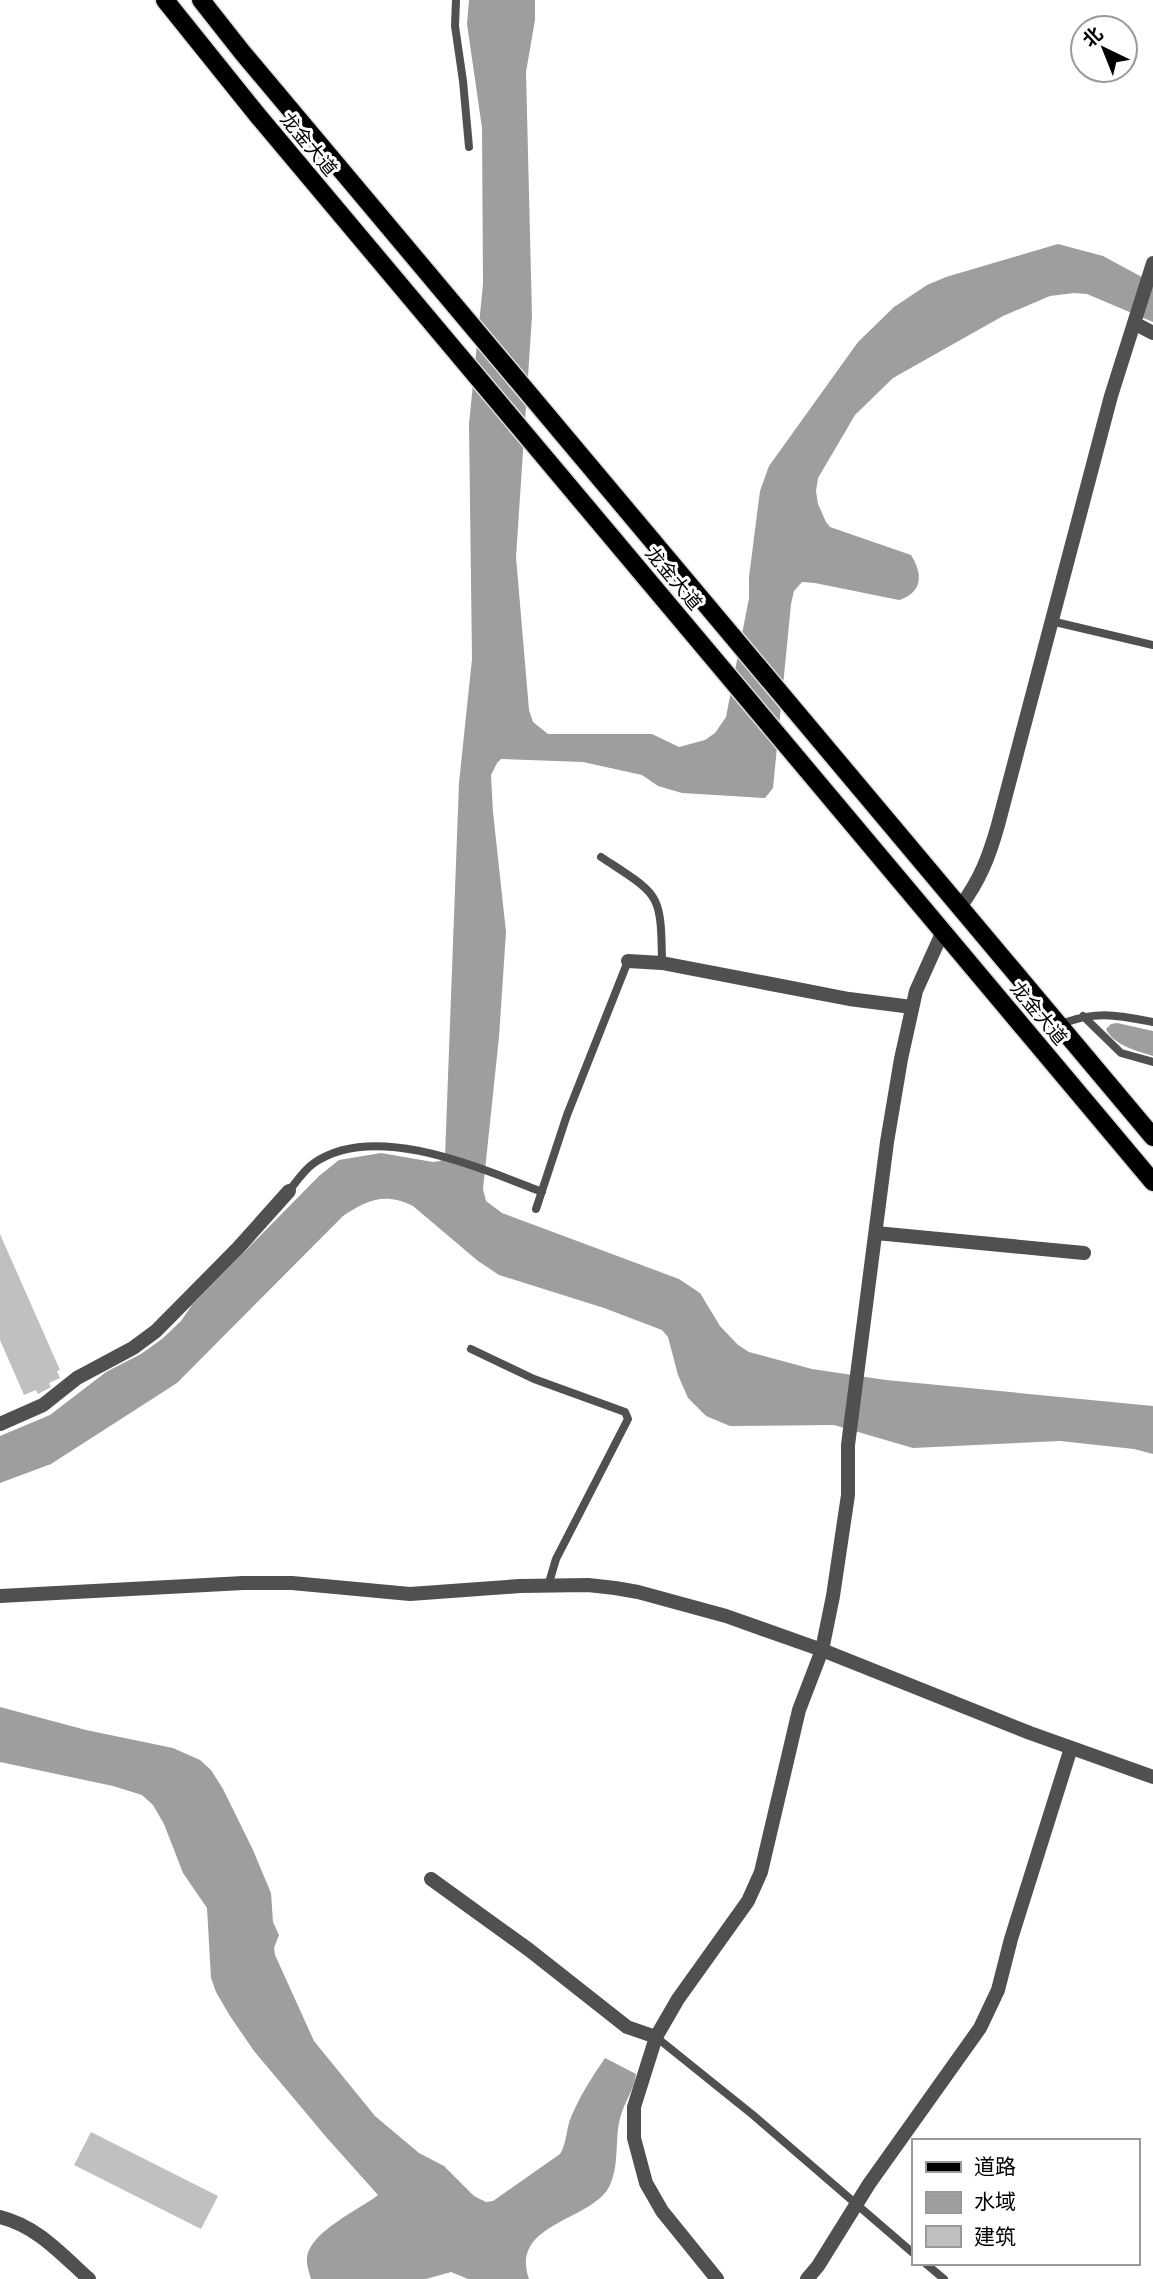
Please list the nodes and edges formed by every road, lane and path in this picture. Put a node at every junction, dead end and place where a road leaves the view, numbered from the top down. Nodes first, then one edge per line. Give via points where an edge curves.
1 (165, 0) edge
2 (201, 0) edge
3 (456, 0) edge
4 (470, 147) dead end
5 (1153, 267) edge
6 (1136, 319) junction
7 (1153, 333) edge
8 (1051, 621) junction
9 (1153, 645) edge
10 (601, 857) dead end
11 (960, 907) junction
12 (943, 932) junction
13 (628, 961) joint
14 (663, 963) junction
15 (912, 1007) junction
16 (1083, 1016) junction
17 (1153, 1022) edge
18 (1059, 1025) junction
19 (1153, 1062) edge
20 (1153, 1137) edge
21 (1153, 1182) edge
22 (289, 1191) joint
23 (542, 1192) junction
24 (536, 1209) dead end
25 (876, 1233) junction
26 (1084, 1253) dead end
27 (471, 1349) dead end
28 (0, 1424) edge
29 (548, 1586) junction
30 (0, 1596) edge
31 (822, 1650) junction
32 (1072, 1748) junction
33 (1153, 1777) edge
34 (431, 1878) dead end
35 (656, 2037) junction
36 (856, 2204) junction
37 (0, 2218) edge
38 (912, 2252) edge
39 (927, 2265) edge
40 (89, 2279) edge
41 (717, 2279) edge
42 (807, 2279) edge
43 (944, 2279) edge

1 - 12 main road, 龙金大道
2 - 11 main road, 龙金大道
3 - 4 lane
5 - 6 street
6 - 7 street
6 - 8 street
8 - 9 lane
8 - 11 street via 987,862
10 - 14 lane via 645,886 657,901
11 - 18 main road, 龙金大道
12 - 15 street
12 - 21 main road, 龙金大道
13 - 14 street
13 - 23 lane
14 - 15 street
15 - 25 street via 893,1100
16 - 17 lane via 1112,1014
16 - 18 lane
16 - 19 lane via 1121,1053
18 - 20 main road, 龙金大道
22 - 23 lane via 310,1165 334,1152 400,1147 440,1156
22 - 28 street via 156,1331 77,1378 43,1405
23 - 24 lane
25 - 26 street
25 - 31 street via 848,1445 848,1495
27 - 29 lane via 534,1379 625,1412 628,1419 556,1559
29 - 30 street via 410,1594 243,1583
29 - 31 street via 588,1585 638,1592 726,1616
31 - 32 street
31 - 35 street via 799,1710 755,1887
32 - 33 street
32 - 36 street via 998,1990 979,2028
34 - 35 street via 627,2027
35 - 36 lane
35 - 41 street via 634,2107 636,2153 654,2197
36 - 38 lane
36 - 42 street
37 - 40 street via 36,2232
39 - 43 lane

